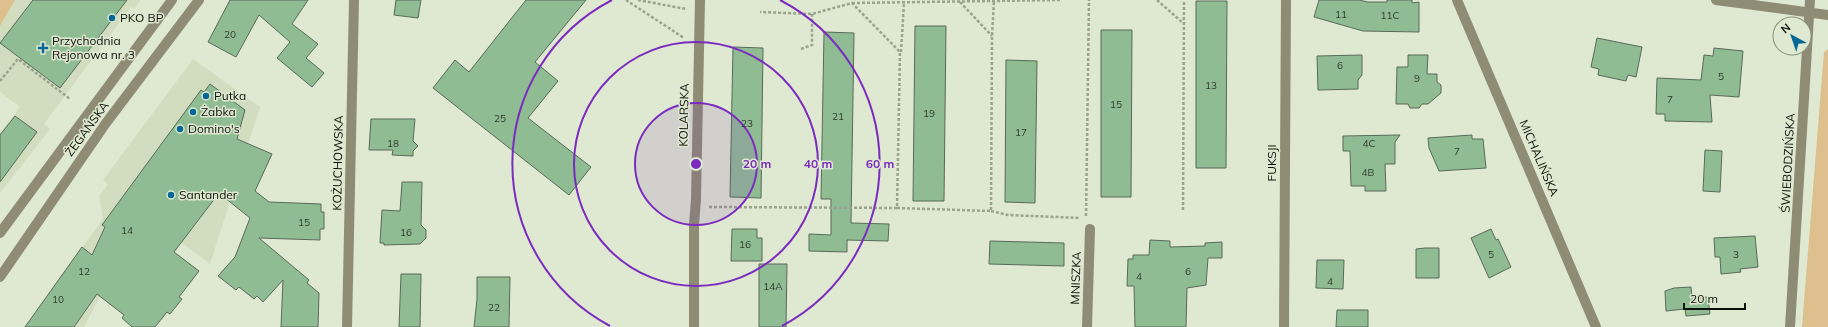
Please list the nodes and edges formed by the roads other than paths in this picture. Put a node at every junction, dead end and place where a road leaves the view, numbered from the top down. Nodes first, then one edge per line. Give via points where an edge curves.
1 (172, 0) edge
2 (199, 0) edge
3 (354, 0) edge
4 (700, 0) edge
5 (1286, 0) edge
6 (1457, 0) edge
7 (1716, 0) edge
8 (1810, 0) edge
9 (1809, 13) junction
10 (1828, 15) edge
11 (1090, 229) dead end
12 (0, 233) edge
13 (0, 277) edge
14 (347, 327) edge
15 (694, 327) edge
16 (1087, 327) edge
17 (1284, 327) edge
18 (1596, 327) edge
19 (1790, 327) edge

1 - 12 street, ŻEGAŃSKA
2 - 13 street, ŻEGAŃSKA via 106,124
3 - 14 street, KOŻUCHOWSKA
4 - 15 street, KOLARSKA
5 - 17 street, FUKSJI
6 - 18 street, MICHALIŃSKA
7 - 9 street
8 - 9 street, ŚWIEBODZIŃSKA
9 - 10 street
9 - 19 street, ŚWIEBODZIŃSKA
11 - 16 street, MNISZKA

